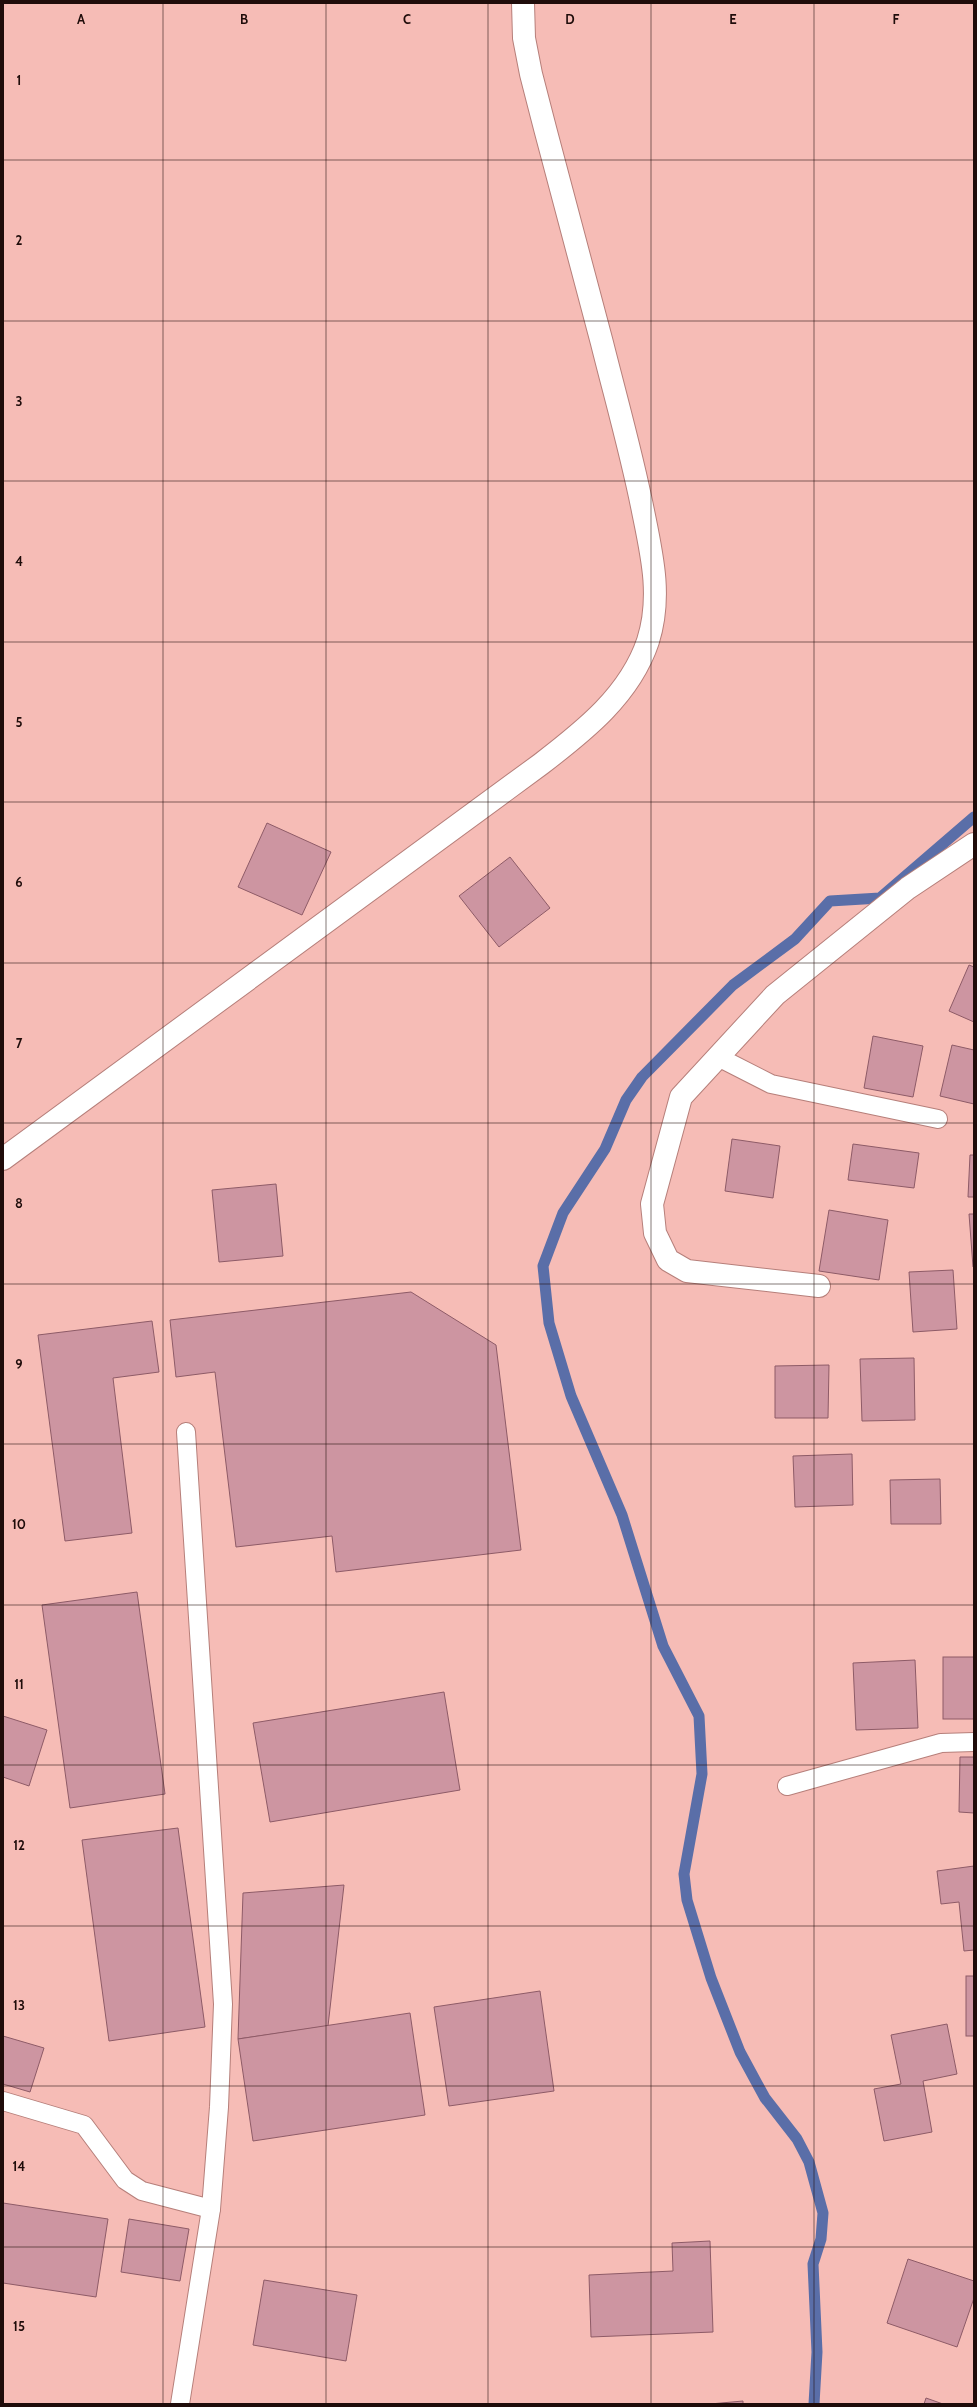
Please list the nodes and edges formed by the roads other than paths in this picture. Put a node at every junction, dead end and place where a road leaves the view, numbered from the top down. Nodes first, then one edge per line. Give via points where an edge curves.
1 (523, 3) edge
2 (974, 844) edge
3 (718, 1058) junction
4 (938, 1120) dead end
5 (3, 1159) edge
6 (818, 1286) dead end
7 (186, 1432) dead end
8 (974, 1742) edge
9 (787, 1786) dead end
10 (3, 2101) edge
11 (211, 2209) junction
12 (180, 2404) edge

1 - 5 street via 524,38 531,74 637,478 653,560 656,590 648,642 636,668 617,696 581,732
2 - 3 street via 908,888 775,995
3 - 4 lane via 771,1084
3 - 6 street via 681,1097 652,1204 655,1234 668,1260 687,1271
7 - 11 lane via 224,2004
8 - 9 lane via 941,1743
10 - 11 lane via 84,2125 125,2180 142,2191
11 - 12 lane

